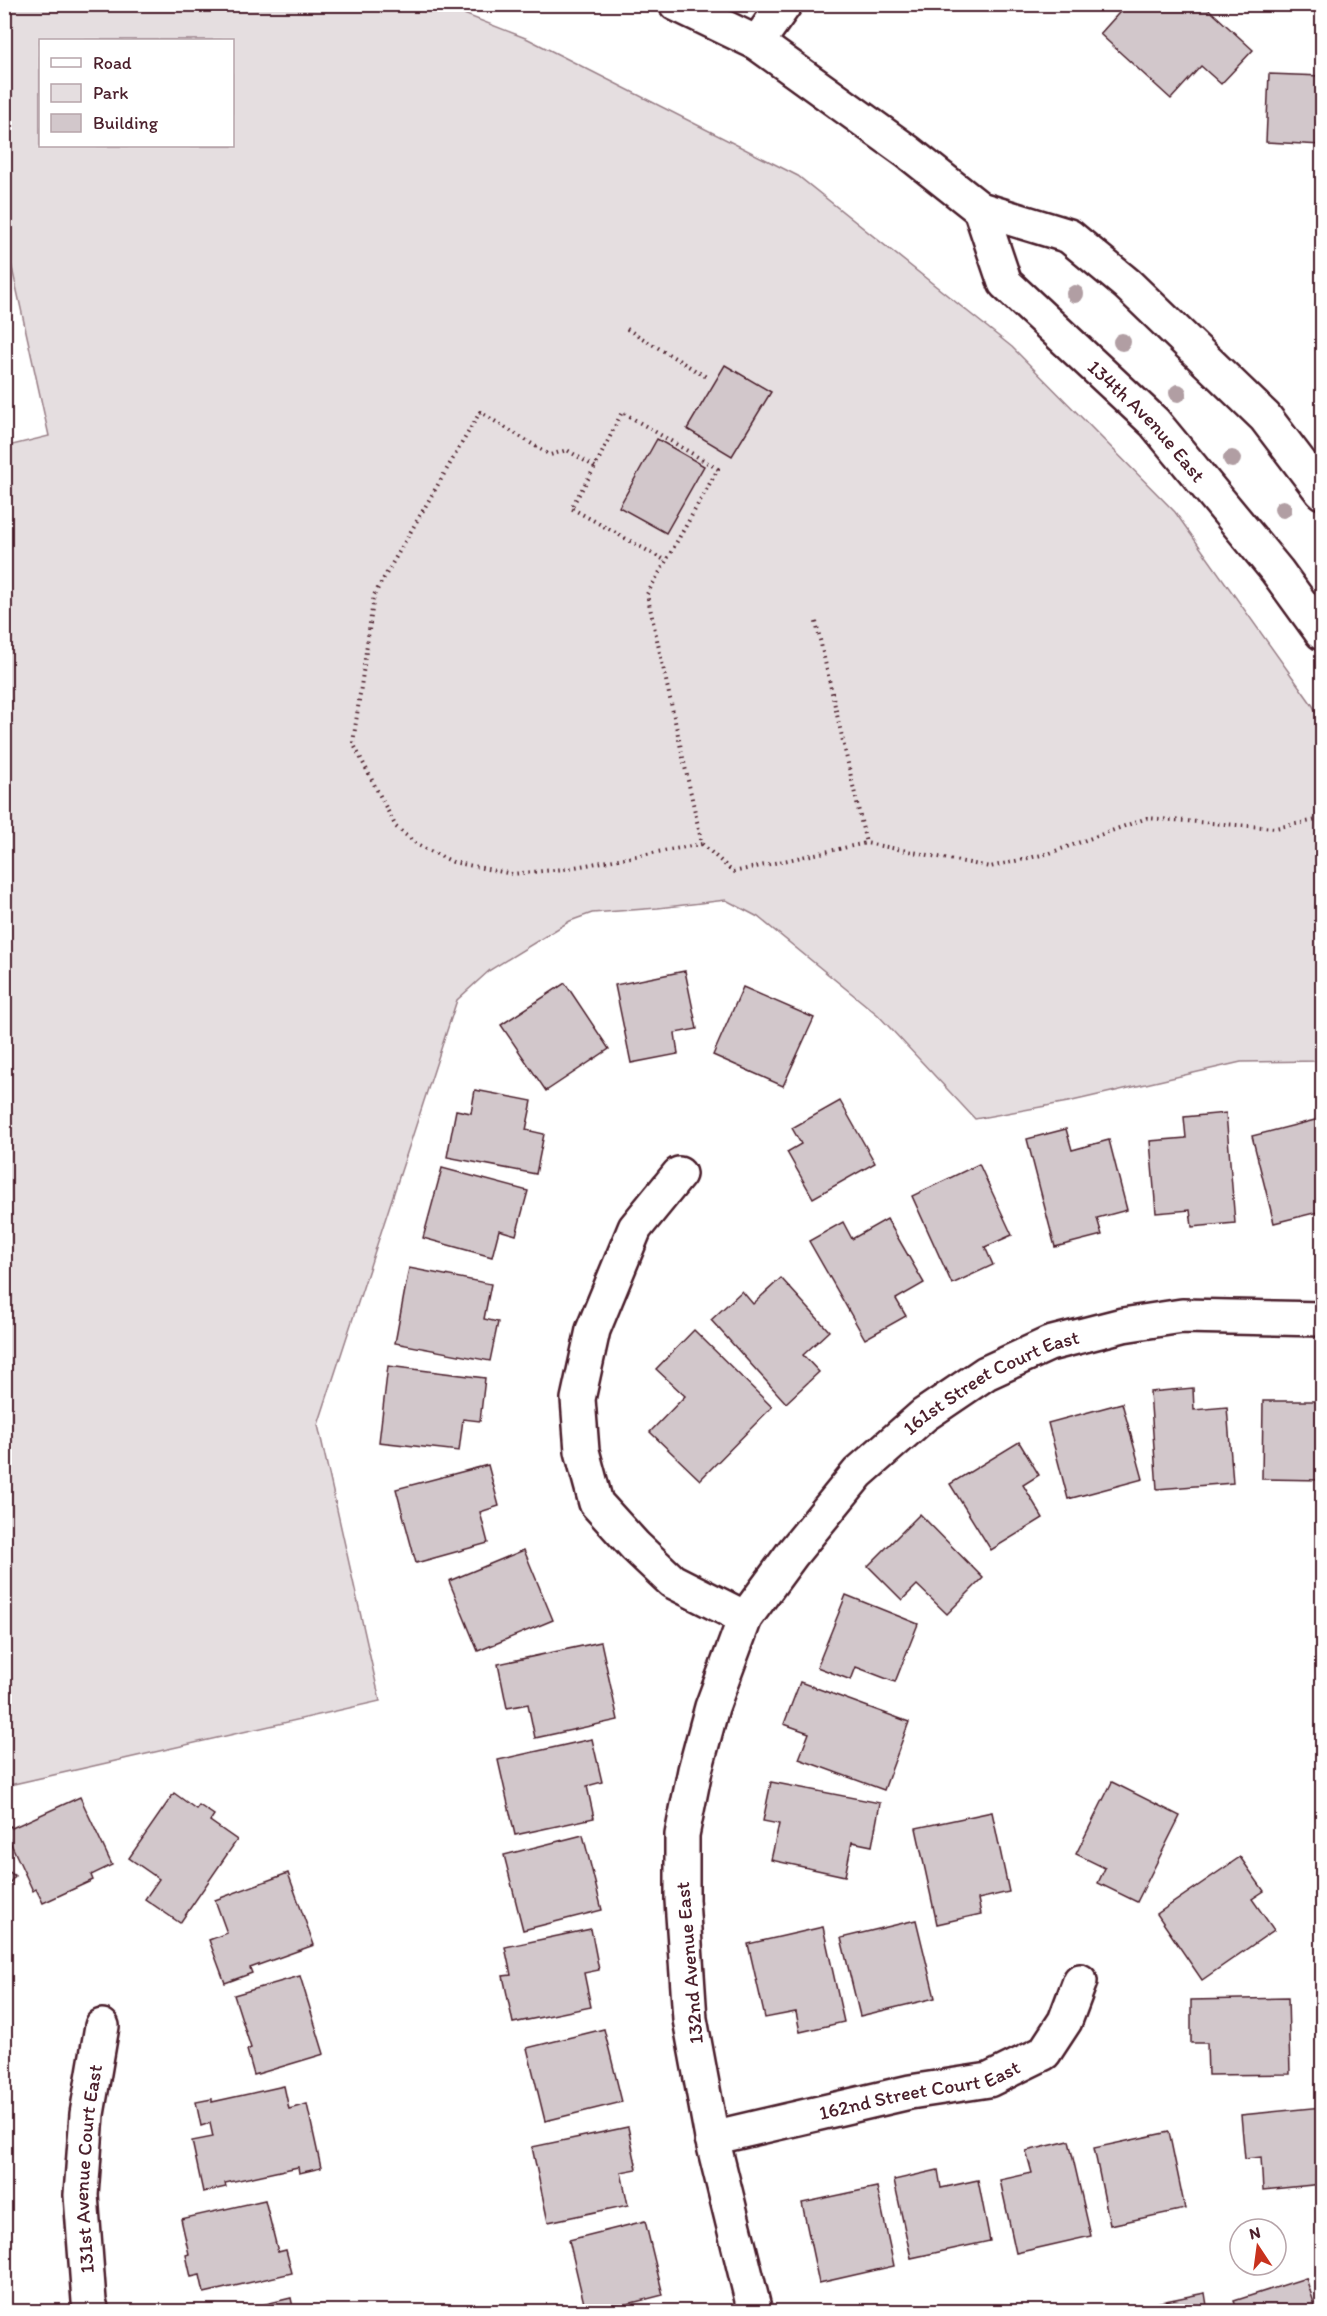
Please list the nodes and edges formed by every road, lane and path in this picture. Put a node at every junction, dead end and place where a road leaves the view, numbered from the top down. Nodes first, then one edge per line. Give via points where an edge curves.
1 (676, 4) edge
2 (785, 4) edge
3 (757, 43) junction
4 (980, 209) junction
5 (627, 329) dead end
6 (708, 378) dead end
7 (595, 467) junction
8 (1323, 492) edge
9 (666, 561) junction
10 (816, 622) dead end
11 (1323, 633) edge
12 (1323, 819) edge
13 (866, 843) junction
14 (702, 844) junction
15 (679, 1174) dead end
16 (1323, 1318) edge
17 (745, 1618) junction
18 (1080, 1981) dead end
19 (102, 2026) dead end
20 (712, 2138) junction
21 (92, 2312) edge
22 (755, 2312) edge

1 - 3 street
2 - 3 street
3 - 4 street
4 - 8 street via 1069,236 1127,284 1265,417
4 - 11 street, 134th Avenue East via 1005,283 1154,422
5 - 6 path
7 - 9 path via 571,507
7 - 9 path via 622,412 718,469
7 - 14 path via 567,450 550,455 480,412 374,595 353,742 396,827 418,845 453,862 512,874 564,869
9 - 14 path via 647,594
10 - 13 path
12 - 13 path via 1275,828 1147,818 1050,853 990,867
13 - 14 path via 733,872
15 - 17 street via 635,1228 592,1330 578,1399 582,1451 596,1503 635,1546 672,1581
16 - 17 street, 161st Street Court East via 1182,1316 1123,1325 1049,1344 986,1373 924,1415 858,1473
17 - 20 street, 132nd Avenue East via 712,1707 682,1835 690,2019
18 - 20 street, 162nd Street Court East via 1065,2021 1044,2053 989,2080 910,2092
19 - 21 street, 131st Avenue Court East via 87,2114 81,2195
20 - 22 street, 132nd Avenue East

